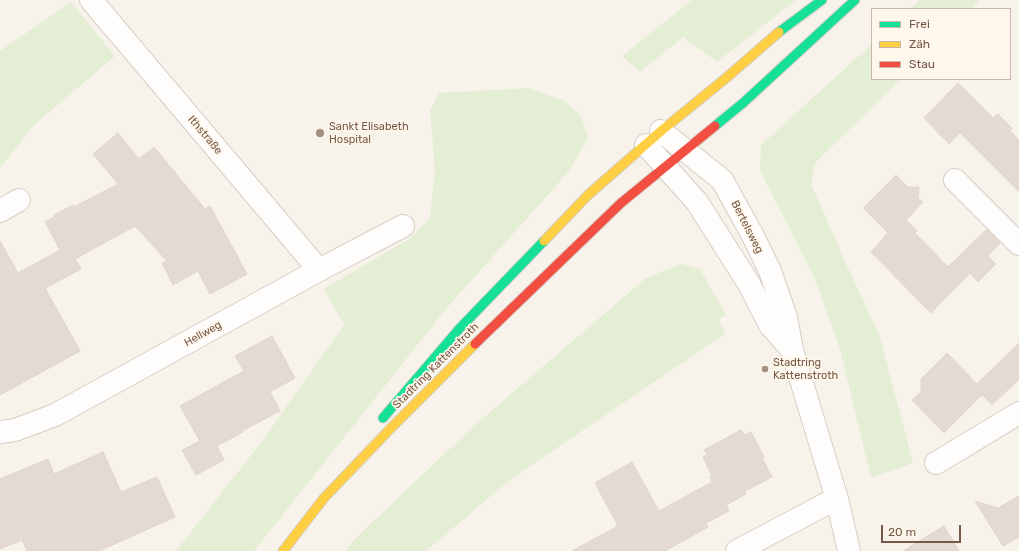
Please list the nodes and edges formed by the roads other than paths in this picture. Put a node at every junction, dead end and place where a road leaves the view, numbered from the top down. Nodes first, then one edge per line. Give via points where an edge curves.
1 (91, 0) edge
2 (822, 0) edge
3 (855, 0) edge
4 (654, 138) junction
5 (685, 150) junction
6 (665, 166) junction
7 (955, 180) dead end
8 (19, 200) dead end
9 (0, 211) edge
10 (403, 226) dead end
11 (1019, 244) edge
12 (319, 270) junction
13 (792, 350) junction
14 (1019, 413) edge
15 (378, 425) dead end
16 (0, 432) edge
17 (352, 456) dead end
18 (936, 463) dead end
19 (324, 498) junction
20 (838, 499) junction
21 (284, 551) edge
22 (737, 551) edge
23 (849, 551) edge

1 - 12 street, Ithstraße
2 - 4 main road, Stadtring Kattenstroth via 778,33
3 - 5 main road, Stadtring Kattenstroth via 743,103
4 - 5 street, Bertelsweg
4 - 6 street, Bertelsweg
4 - 15 main road, Stadtring Kattenstroth via 588,195 460,328
5 - 6 main road, Stadtring Kattenstroth
5 - 13 street, Bertelsweg via 722,180 753,236 770,272 786,317
6 - 13 street, Bertelsweg via 697,202 749,284 770,326
6 - 19 main road, Stadtring Kattenstroth via 621,203 499,320
7 - 11 street
8 - 9 street
10 - 12 street, Hellweg
12 - 16 street, Hellweg via 55,415 14,430
13 - 20 street, Bertelsweg
14 - 18 street
17 - 19 main road, Stadtring Kattenstroth
19 - 21 main road, Stadtring Kattenstroth
20 - 22 street
20 - 23 street, Bertelsweg

